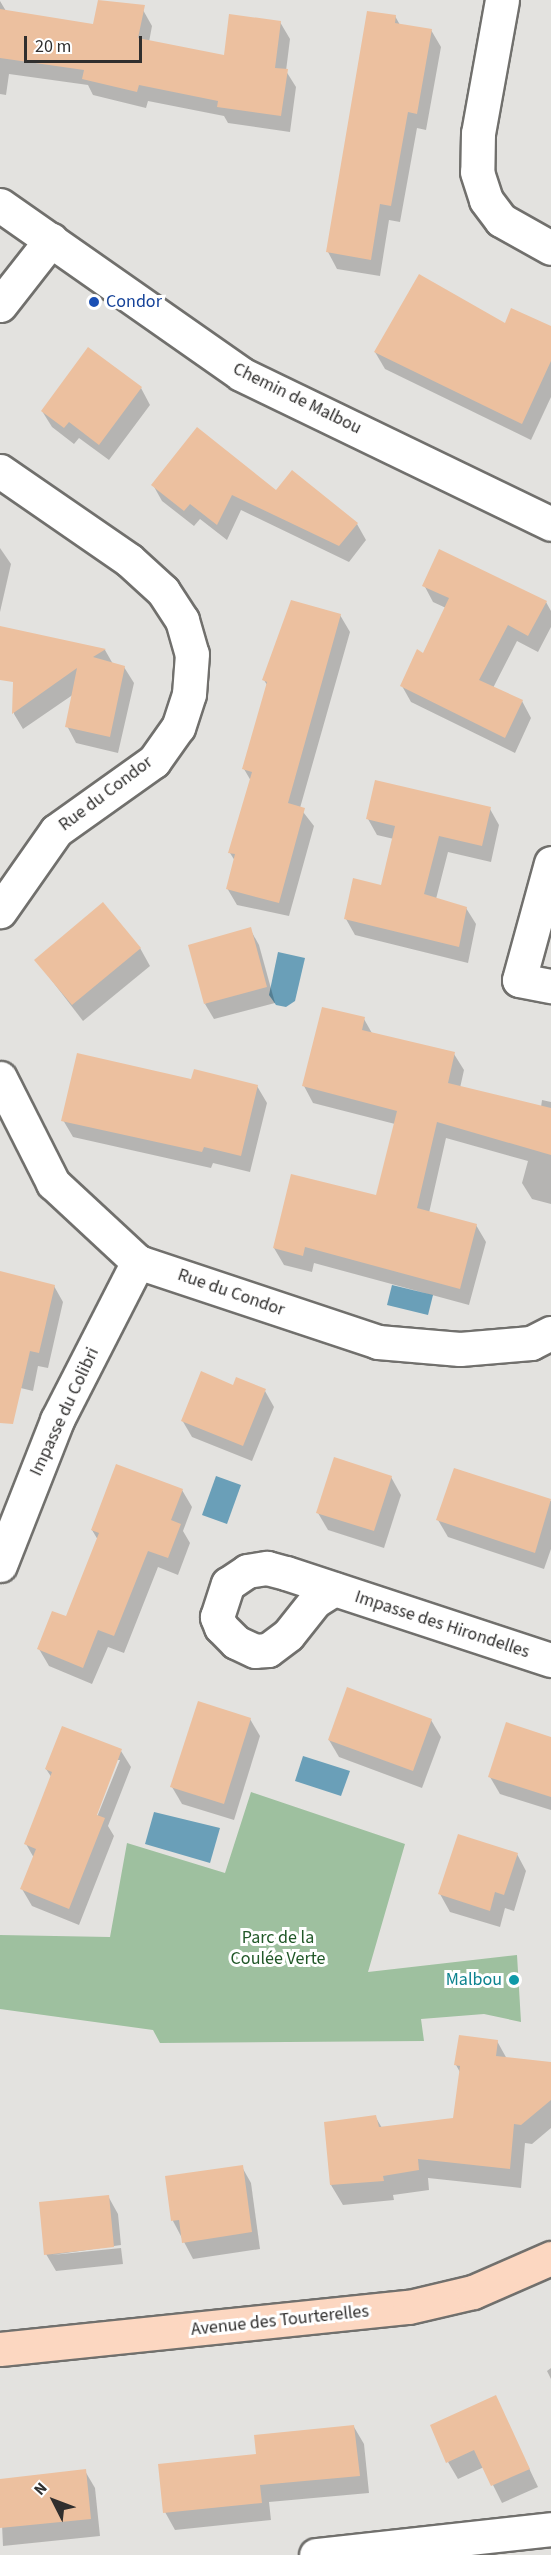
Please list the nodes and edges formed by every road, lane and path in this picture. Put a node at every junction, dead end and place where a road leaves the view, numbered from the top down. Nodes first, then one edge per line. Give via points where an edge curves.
1 (502, 0) edge
2 (0, 205) edge
3 (51, 240) junction
4 (551, 248) edge
5 (0, 304) edge
6 (0, 471) edge
7 (551, 524) edge
8 (551, 862) edge
9 (0, 911) edge
10 (551, 986) edge
11 (0, 1078) edge
12 (138, 1262) junction
13 (551, 1333) edge
14 (0, 1565) edge
15 (334, 1589) dead end
16 (551, 1660) edge
17 (551, 2258) edge
18 (0, 2349) edge
19 (551, 2529) edge
20 (316, 2555) edge

1 - 4 street via 478,133 477,172 486,200 501,220
2 - 3 street, Chemin de Malbou
3 - 5 street
3 - 7 street, Chemin de Malbou via 241,374
6 - 9 street, Rue du Condor via 129,560 162,591 182,620 192,654 189,694 178,727 154,761 56,831
8 - 10 street via 519,980
11 - 12 street, Rue du Condor via 53,1183
12 - 13 street, Rue du Condor via 378,1342 460,1349 531,1343
12 - 14 street, Impasse du Colibri via 57,1419
15 - 16 street, Impasse des Hirondelles
17 - 18 street, Avenue des Tourterelles via 473,2292 409,2307
19 - 20 street

